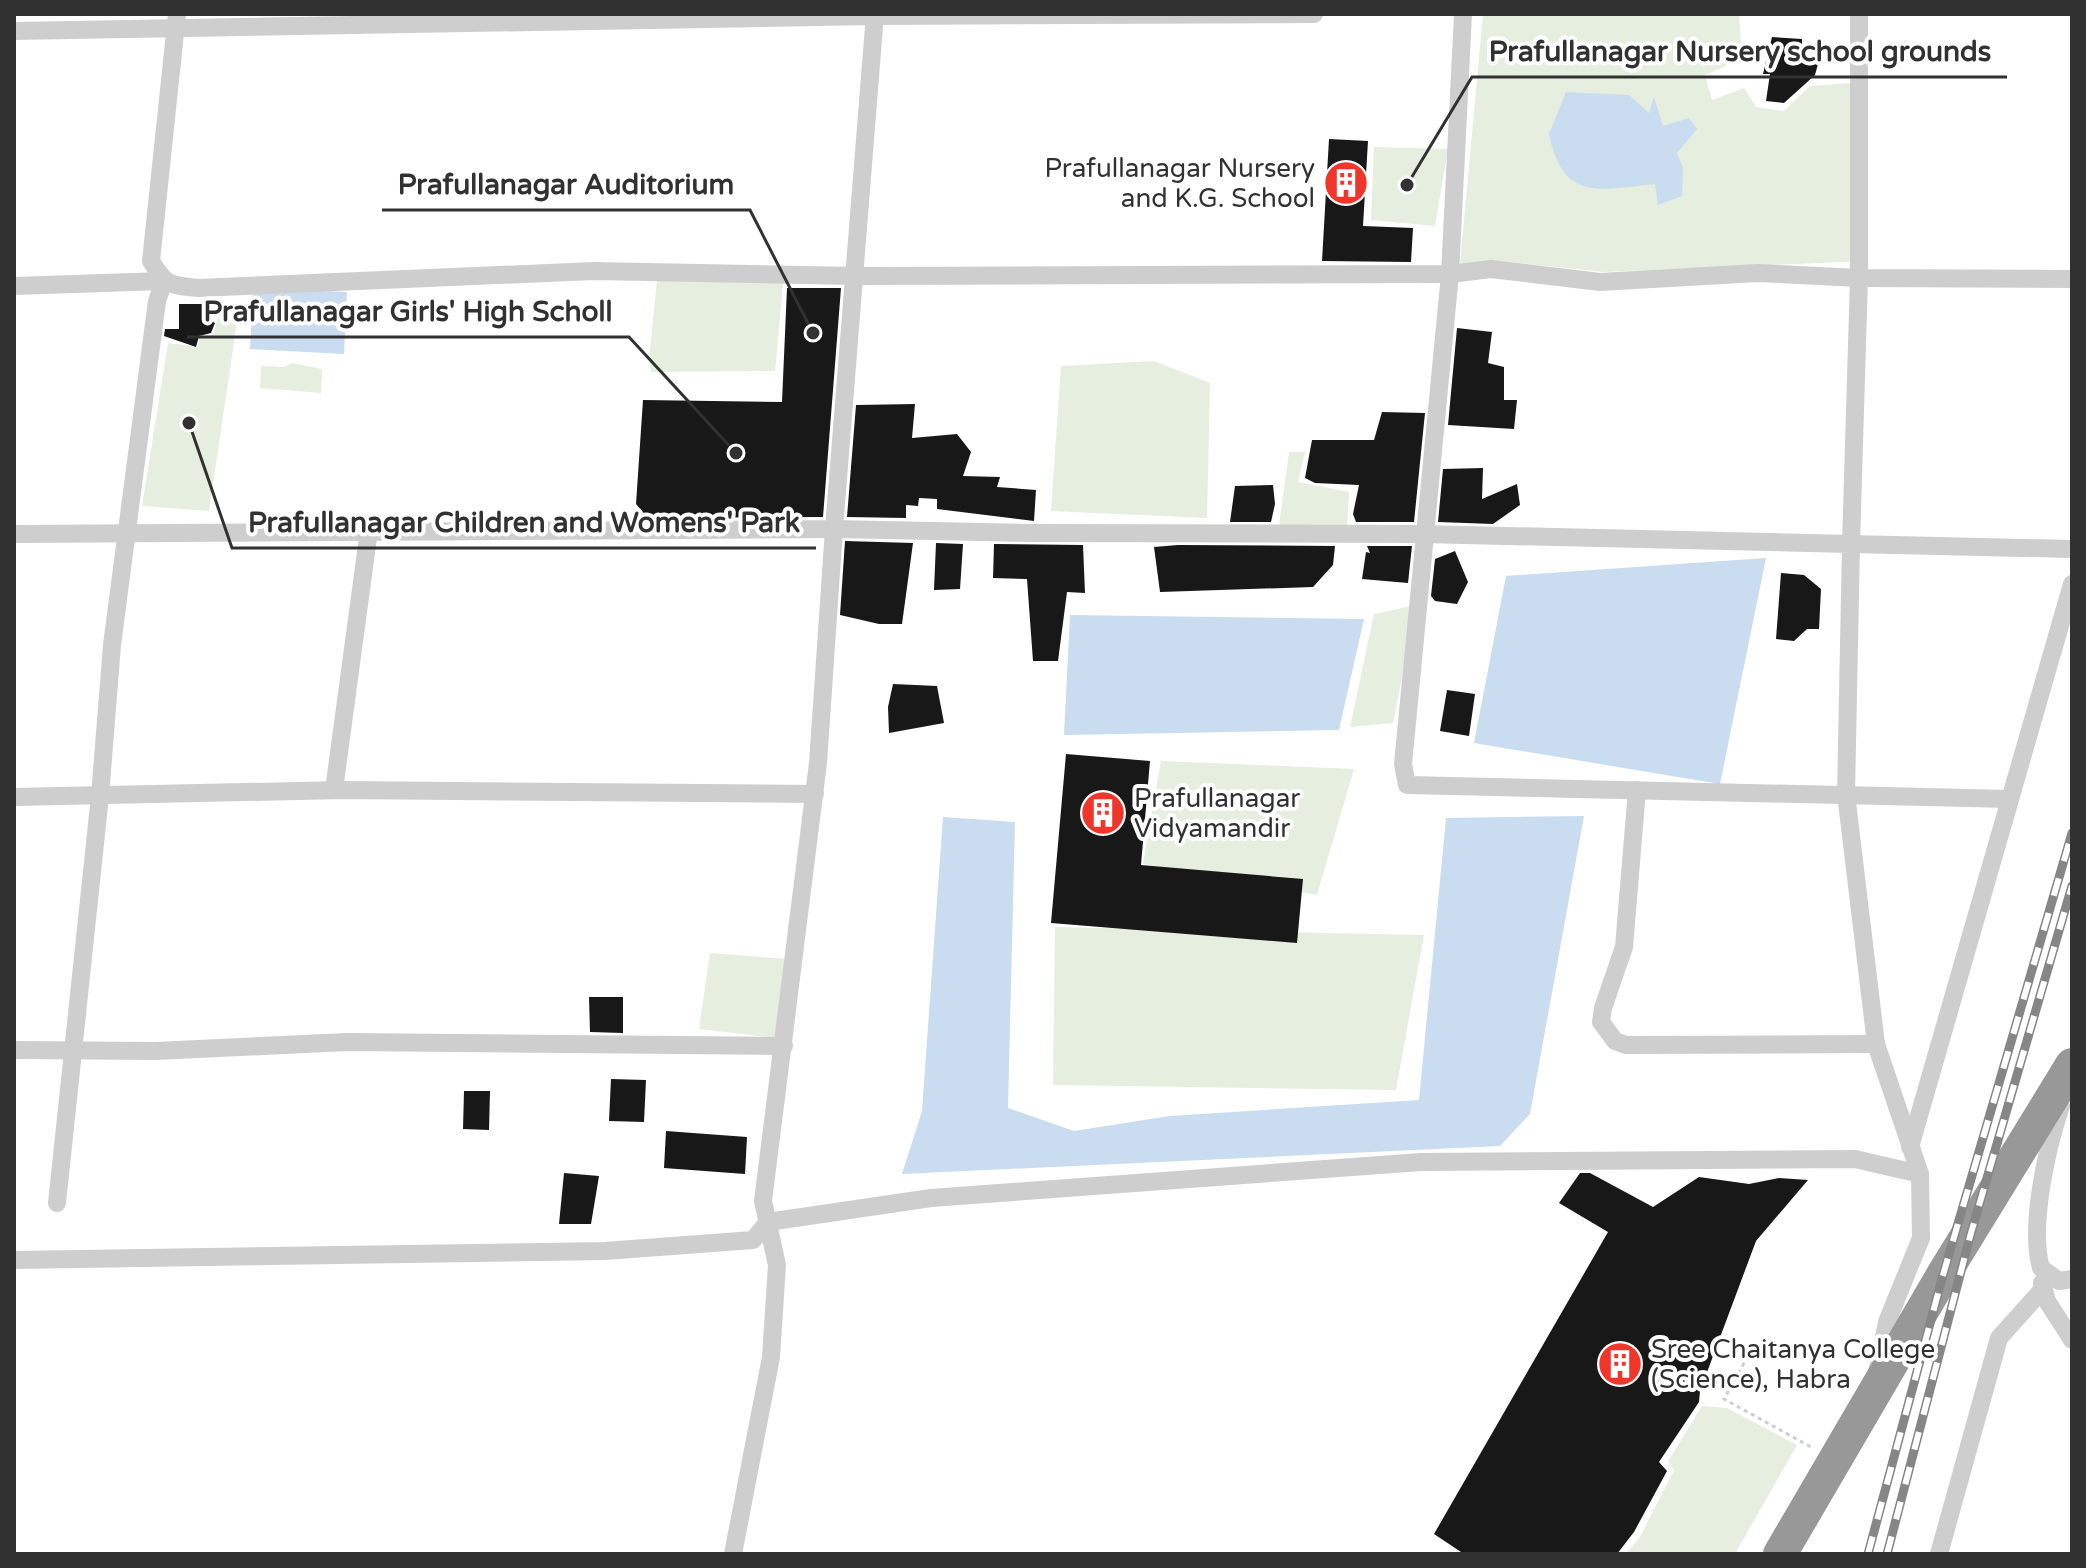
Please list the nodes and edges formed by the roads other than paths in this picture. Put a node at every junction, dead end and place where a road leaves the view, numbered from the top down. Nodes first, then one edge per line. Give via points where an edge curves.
1 (1314, 14) edge
2 (1463, 14) edge
3 (1859, 14) edge
4 (875, 15) edge
5 (1074, 16) edge
6 (176, 22) edge
7 (14, 31) edge
8 (1450, 274) junction
9 (856, 276) junction
10 (1859, 278) junction
11 (2072, 279) edge
12 (164, 281) junction
13 (14, 286) edge
14 (834, 529) junction
15 (369, 530) junction
16 (14, 534) edge
17 (126, 534) junction
18 (1423, 534) junction
19 (1851, 544) junction
20 (2072, 549) edge
21 (2072, 584) edge
22 (334, 790) junction
23 (1637, 790) junction
24 (815, 794) junction
25 (1846, 794) junction
26 (100, 796) junction
27 (14, 797) edge
28 (2010, 799) junction
29 (1876, 1044) junction
30 (784, 1046) junction
31 (14, 1050) edge
32 (71, 1051) junction
33 (2072, 1065) edge
34 (2072, 1075) edge
35 (1910, 1147) junction
36 (1920, 1174) junction
37 (57, 1203) dead end
38 (768, 1222) junction
39 (14, 1260) edge
40 (2041, 1268) junction
41 (2072, 1279) edge
42 (2042, 1290) junction
43 (2072, 1340) edge
44 (1873, 1399) junction
45 (733, 1554) edge
46 (1780, 1554) edge
47 (1939, 1554) edge

1 - 5 street
2 - 8 street
3 - 10 street
4 - 5 street
4 - 6 street
4 - 9 street
6 - 7 street
6 - 12 street via 151,261
8 - 9 street
8 - 10 street via 1491,269 1600,282 1758,273
8 - 18 street
9 - 12 street via 594,271 198,288
9 - 14 street
10 - 11 street
10 - 19 street
12 - 13 street
12 - 17 street
14 - 15 street
14 - 18 street
14 - 24 street
15 - 17 street
15 - 22 street
16 - 17 street
17 - 26 street
18 - 19 street
18 - 23 street via 1403,764 1407,785
19 - 20 street
19 - 25 street
21 - 28 street
22 - 24 street
22 - 26 street
23 - 25 street
23 - 29 street via 1624,947 1603,1008 1606,1032 1615,1041 1635,1046
24 - 30 street
25 - 28 street
25 - 29 street
26 - 27 street
26 - 32 street
28 - 35 street
29 - 35 street
30 - 32 street via 347,1042
30 - 38 street via 763,1201
31 - 32 street
32 - 37 street
33 - 44 highway
34 - 40 street via 2049,1141 2035,1248
35 - 36 street
36 - 38 street via 1855,1159 1421,1162 931,1198
36 - 44 street via 1921,1238 1887,1322
38 - 39 street via 753,1240 605,1251
38 - 45 street via 777,1265 771,1357
40 - 41 street via 2059,1281
40 - 42 street
42 - 43 street
42 - 47 street via 1999,1338
44 - 46 highway

